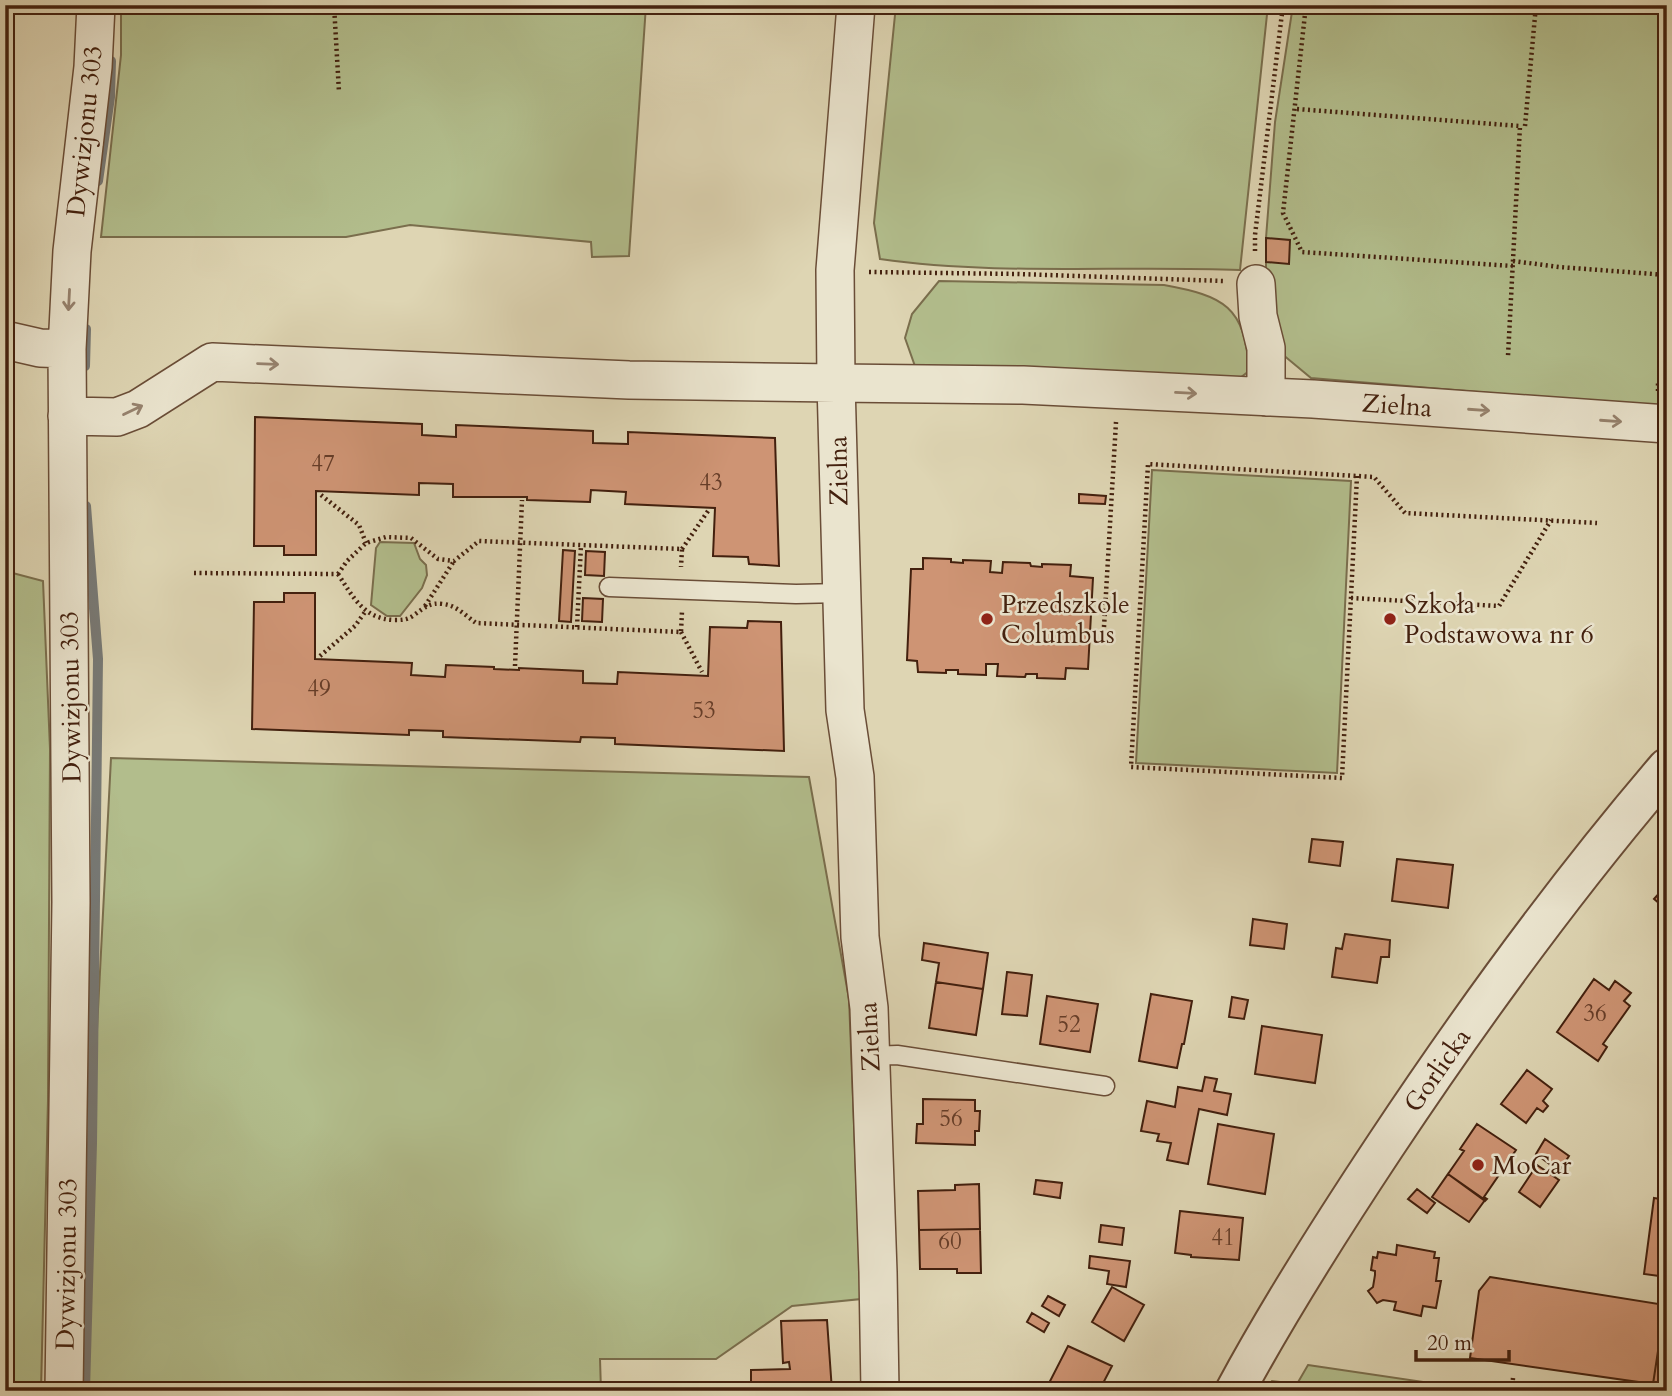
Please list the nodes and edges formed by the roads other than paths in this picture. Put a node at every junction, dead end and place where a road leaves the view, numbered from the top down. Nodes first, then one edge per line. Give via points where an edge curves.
1 (96, 5) edge
2 (856, 5) edge
3 (1256, 284) road end
4 (5, 340) edge
5 (54, 349) junction
6 (836, 383) junction
7 (1266, 397) junction
8 (67, 416) junction
9 (1667, 424) edge
10 (609, 587) dead end
11 (842, 593) junction
12 (1667, 768) edge
13 (870, 1056) junction
14 (1105, 1086) dead end
15 (64, 1391) edge
16 (880, 1391) edge
17 (1235, 1391) edge

1 -> 5 street, Dywizjonu 303 via 72,251
2 - 6 street via 835,270
3 - 7 street via 1266,348
4 - 5 street
5 - 8 street, Dywizjonu 303
6 -> 7 street, Zielna via 996,384
8 -> 6 street via 117,417 138,409 212,362 629,380
6 - 11 street, Zielna
7 -> 9 street, Zielna
8 - 15 street, Dywizjonu 303 via 71,916
10 - 11 lane
11 - 13 street, Zielna via 845,710 855,777 860,937
12 - 17 street, Gorlicka via 1564,896 1414,1102 1327,1235
13 - 14 lane via 897,1055
13 - 16 street, Zielna

